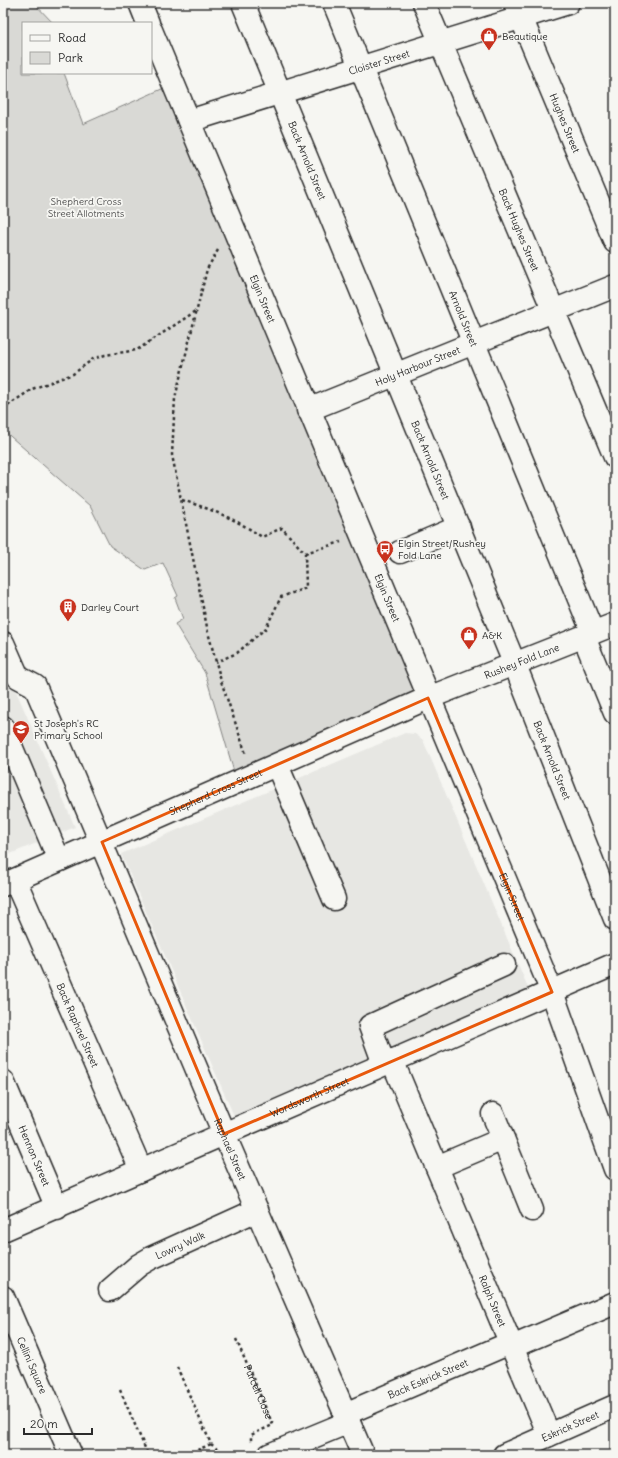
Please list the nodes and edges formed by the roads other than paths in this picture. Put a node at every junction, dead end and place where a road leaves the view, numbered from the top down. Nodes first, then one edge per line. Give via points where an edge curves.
1 (140, 3) edge
2 (243, 3) edge
3 (334, 3) edge
4 (424, 3) edge
5 (568, 3) edge
6 (518, 10) edge
7 (148, 22) edge
8 (152, 32) edge
9 (440, 43) junction
10 (360, 68) junction
11 (280, 93) junction
12 (189, 121) junction
13 (607, 200) edge
14 (615, 242) edge
15 (615, 286) edge
16 (553, 311) junction
17 (474, 343) junction
18 (396, 374) junction
19 (308, 410) junction
20 (615, 457) edge
21 (459, 528) junction
22 (400, 552) dead end
23 (615, 624) edge
24 (589, 635) junction
25 (3, 643) edge
26 (515, 665) junction
27 (428, 698) junction
28 (615, 713) edge
29 (3, 727) edge
30 (277, 765) junction
31 (102, 842) junction
32 (59, 860) junction
33 (9, 882) edge
34 (334, 899) dead end
35 (615, 919) edge
36 (615, 964) edge
37 (504, 965) dead end
38 (552, 992) junction
39 (388, 1062) junction
40 (3, 1081) edge
41 (492, 1114) dead end
42 (224, 1134) junction
43 (503, 1139) junction
44 (437, 1166) junction
45 (615, 1169) edge
46 (141, 1170) junction
47 (57, 1208) junction
48 (257, 1210) junction
49 (532, 1210) dead end
50 (3, 1230) edge
51 (110, 1290) dead end
52 (615, 1304) edge
53 (5, 1305) edge
54 (511, 1345) junction
55 (615, 1406) edge
56 (347, 1418) junction
57 (549, 1435) junction
58 (260, 1452) edge
59 (71, 1455) edge
60 (363, 1455) edge
61 (504, 1455) edge

1 - 7 street
2 - 11 street, Back Arnold Street
3 - 10 street, Arnold Street
4 - 9 street, Back Hughes Street
5 - 6 street, Cloister Street
6 - 9 street, Cloister Street
6 - 13 street, Hughes Street
8 - 12 street, Elgin Street
9 - 10 street, Cloister Street
9 - 16 street, Back Hughes Street
10 - 11 street, Cloister Street
10 - 17 street, Arnold Street
11 - 12 street, Cloister Street
11 - 18 street, Back Arnold Street
12 - 19 street, Elgin Street
13 - 14 street, Hughes Street
15 - 16 street, Holy Harbour Street
16 - 17 street, Holy Harbour Street
16 - 20 street, Back Hughes Street
17 - 18 street, Holy Harbour Street
17 - 24 street, Arnold Street
18 - 19 street, Holy Harbour Street
18 - 21 street, Back Arnold Street
19 - 27 street, Elgin Street
21 - 22 street
21 - 26 street, Back Arnold Street
23 - 24 street, Rushey Fold Lane
24 - 26 street, Rushey Fold Lane
24 - 28 street, Arnold Street
25 - 31 street, Raphael Street via 18,677 35,686
26 - 27 street, Rushey Fold Lane
26 - 35 street, Back Arnold Street
27 - 30 street, Shepherd Cross Street
27 - 38 street, Elgin Street
29 - 32 street
30 - 31 street, Shepherd Cross Street
30 - 34 street
31 - 32 street, Shepherd Cross Street
31 - 42 street, Raphael Street
32 - 33 street, Shepherd Cross Street
33 - 46 street, Back Raphael Street
36 - 38 street, Wordsworth Street
37 - 39 street, Ralph Street via 370,1026
38 - 39 street, Wordsworth Street
38 - 45 street, Elgin Street
39 - 42 street, Wordsworth Street
39 - 44 street, Ralph Street
40 - 47 street, Hennon Street
41 - 43 street
42 - 46 street, Wordsworth Street
42 - 48 street, Raphael Street
43 - 44 street
43 - 49 street
44 - 54 street, Ralph Street
46 - 47 street, Wordsworth Street
47 - 50 street, Wordsworth Street
48 - 51 street, Lowry Walk via 151,1258
48 - 56 street, Raphael Street
52 - 54 street, Back Eskrick Street
53 - 59 street, Cellini Square
54 - 56 street, Back Eskrick Street
54 - 57 street, Ralph Street
55 - 57 street, Eskrick Street
56 - 58 street
56 - 60 street, Raphael Street
57 - 61 street, Eskrick Street

